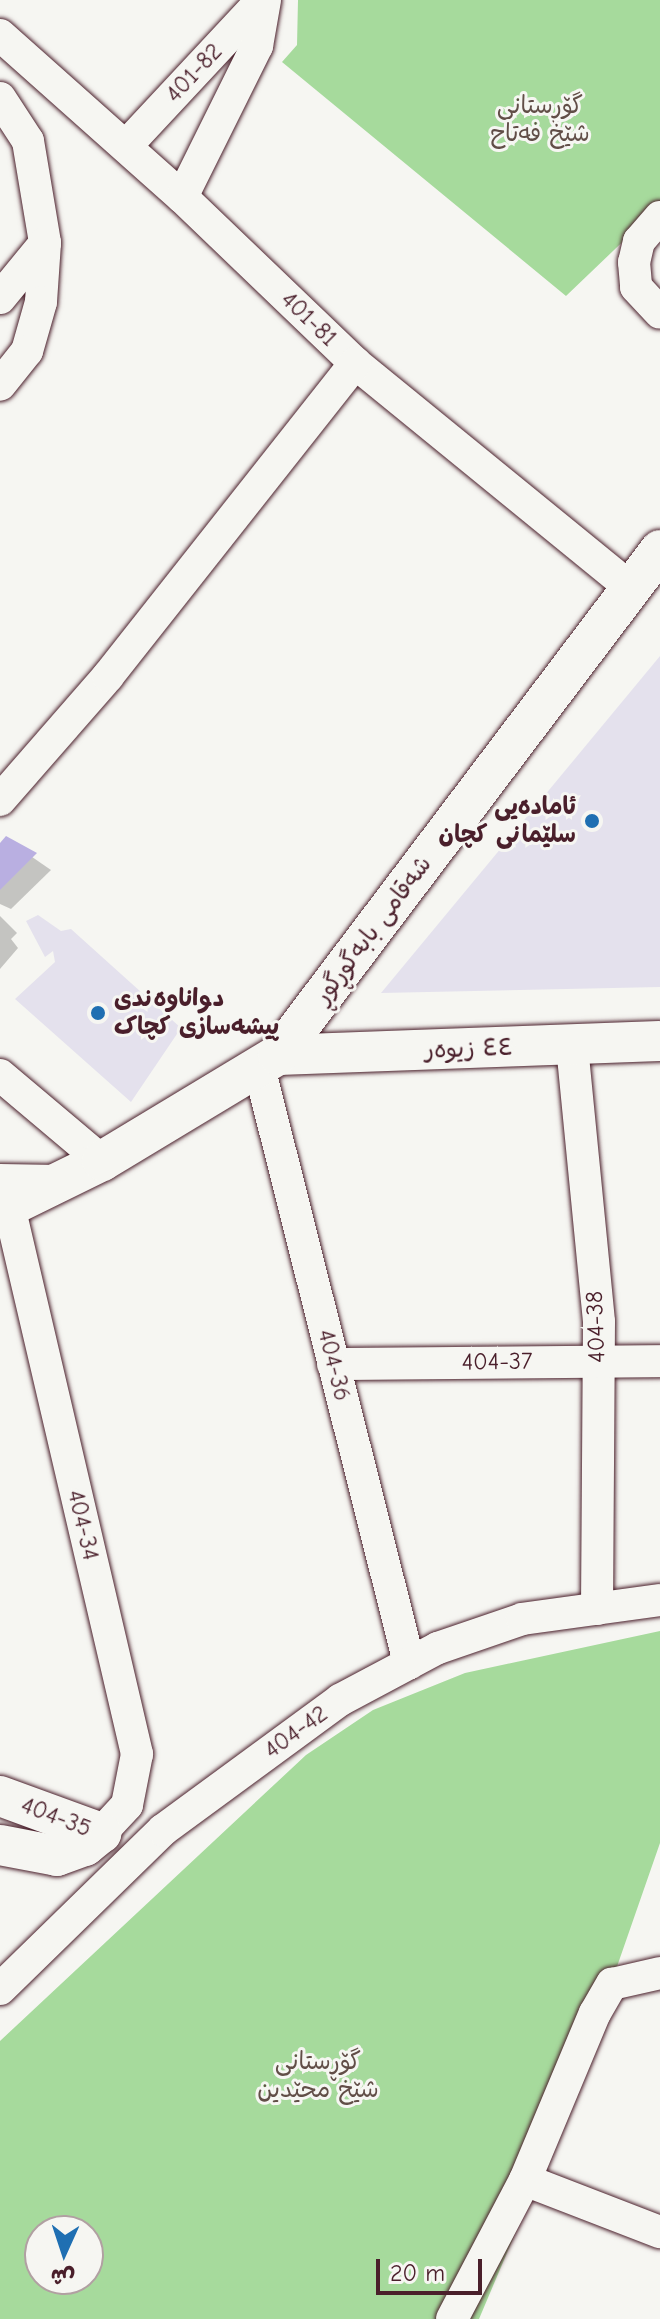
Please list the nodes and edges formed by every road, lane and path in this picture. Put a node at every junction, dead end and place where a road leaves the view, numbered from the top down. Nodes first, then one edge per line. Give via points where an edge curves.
1 (264, 0) edge
2 (0, 35) edge
3 (0, 98) edge
4 (126, 146) junction
5 (182, 197) junction
6 (660, 217) edge
7 (45, 243) junction
8 (0, 298) edge
9 (660, 313) edge
10 (355, 363) junction
11 (0, 385) edge
12 (660, 550) edge
13 (631, 588) junction
14 (0, 800) edge
15 (660, 1041) edge
16 (572, 1046) junction
17 (268, 1061) junction
18 (0, 1075) edge
19 (102, 1161) junction
20 (3, 1199) edge
21 (598, 1361) junction
22 (660, 1361) edge
23 (333, 1364) junction
24 (660, 1600) edge
25 (597, 1609) junction
26 (409, 1663) junction
27 (0, 1796) edge
28 (101, 1833) junction
29 (0, 1845) edge
30 (660, 1973) edge
31 (0, 1989) edge
32 (525, 2180) junction
33 (660, 2232) edge
34 (452, 2319) edge

1 - 4 street, 401-82
1 - 5 street via 257,46
2 - 4 street, 401-81
3 - 7 street via 28,141
4 - 5 street, 401-81
5 - 10 street, 401-81
6 - 9 street via 639,241 634,262 636,287
7 - 8 street
7 - 11 street via 41,302 27,351
10 - 13 street, 401-81
10 - 14 street via 108,676
12 - 13 street, شەقامی بابەگوڕگوڕ
13 - 17 street, شەقامی بابەگوڕگوڕ
15 - 16 street, ٤٤ زیوەر
16 - 17 street, ٤٤ زیوەر
16 - 21 street, 404-38
17 - 19 street, شەقامی بابەگوڕگوڕ
17 - 23 street, 404-36
18 - 19 street
19 - 20 street, شەقامی بابەگوڕگوڕ
20 - 28 street, 404-34 via 137,1754 127,1805
21 - 22 street, 404-37
21 - 23 street, 404-37
21 - 25 street, 404-38
23 - 26 street, 404-36
24 - 25 street, 404-42
25 - 26 street, 404-42 via 522,1619
26 - 31 street, 404-42 via 340,1700 163,1830
27 - 28 street, 404-35
28 - 29 street, 404-35 via 85,1846 57,1856
30 - 32 street via 612,1984 575,2056
32 - 33 street
32 - 34 street

